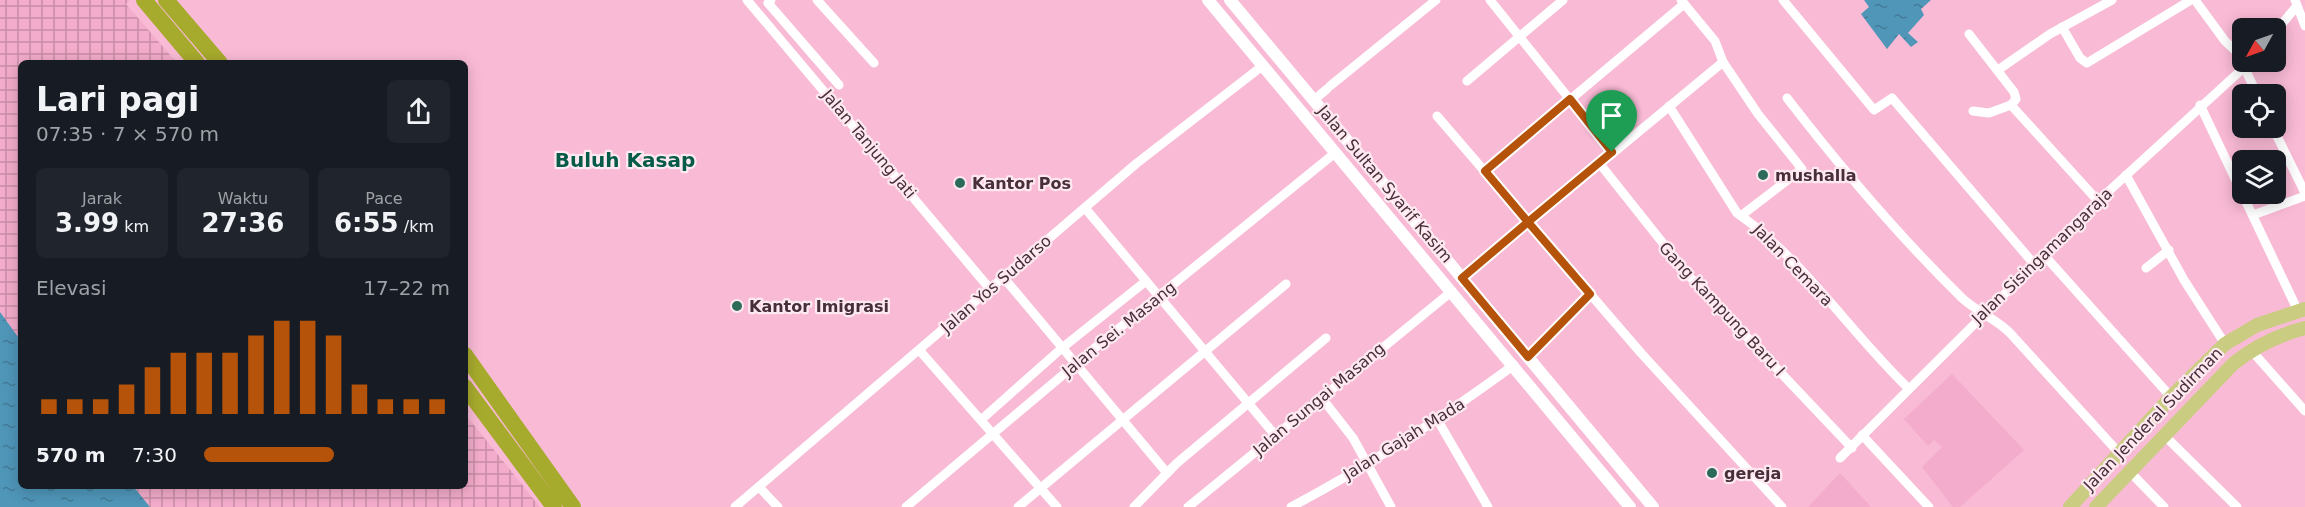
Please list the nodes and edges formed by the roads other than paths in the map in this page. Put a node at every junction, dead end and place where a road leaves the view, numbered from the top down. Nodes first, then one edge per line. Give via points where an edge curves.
1 (144, 0) edge
2 (166, 0) edge
3 (747, 0) edge
4 (771, 0) edge
5 (818, 0) edge
6 (1208, 0) edge
7 (1230, 0) edge
8 (1436, 0) edge
9 (1490, 0) edge
10 (1563, 0) edge
11 (1783, 0) edge
12 (2112, 0) edge
13 (2193, 0) edge
14 (1683, 2) edge
15 (2098, 3) edge
16 (2296, 3) edge
17 (2285, 18) edge
18 (2305, 26) edge
19 (2062, 27) junction
20 (1970, 34) dead end
21 (1519, 37) junction
22 (2232, 48) edge
23 (194, 60) edge
24 (217, 60) edge
25 (1723, 62) junction
26 (874, 63) dead end
27 (1261, 67) junction
28 (1998, 70) junction
29 (2235, 72) edge
30 (1467, 81) dead end
31 (839, 85) dead end
32 (1787, 98) dead end
33 (1315, 99) junction
34 (1570, 99) junction
35 (2011, 105) junction
36 (2200, 105) junction
37 (1669, 106) junction
38 (1973, 111) dead end
39 (1437, 116) dead end
40 (2278, 138) edge
41 (1612, 152) junction
42 (1335, 153) junction
43 (1600, 164) junction
44 (1485, 171) junction
45 (2126, 175) junction
46 (2305, 194) edge
47 (2098, 201) junction
48 (1085, 208) junction
49 (1742, 215) junction
50 (2253, 215) junction
51 (1528, 222) junction
52 (2169, 250) junction
53 (2043, 255) junction
54 (2034, 264) junction
55 (2146, 268) dead end
56 (1004, 278) junction
57 (1462, 278) junction
58 (1146, 280) junction
59 (1286, 284) dead end
60 (990, 289) junction
61 (1451, 292) junction
62 (1590, 294) junction
63 (1159, 296) junction
64 (2302, 310) edge
65 (1984, 312) junction
66 (2305, 328) edge
67 (1083, 331) junction
68 (1326, 338) dead end
69 (2225, 344) junction
70 (1096, 347) junction
71 (1062, 348) junction
72 (2251, 350) junction
73 (920, 351) junction
74 (1205, 351) junction
75 (1528, 357) junction
76 (468, 360) edge
77 (1076, 365) junction
78 (1514, 365) junction
79 (1032, 374) junction
80 (1908, 388) junction
81 (1045, 390) junction
82 (468, 391) edge
83 (1322, 397) junction
84 (2171, 397) junction
85 (1248, 404) junction
86 (2305, 411) edge
87 (982, 419) junction
88 (1437, 419) junction
89 (1122, 420) junction
90 (994, 435) junction
91 (1275, 435) junction
92 (1862, 435) junction
93 (2164, 435) junction
94 (1852, 448) junction
95 (2120, 453) junction
96 (1840, 458) dead end
97 (1366, 465) junction
98 (2130, 472) junction
99 (1167, 473) junction
100 (759, 487) junction
101 (1040, 487) junction
102 (555, 501) edge
103 (910, 506) edge
104 (1628, 506) edge
105 (573, 507) edge
106 (735, 507) edge
107 (778, 507) edge
108 (1018, 507) edge
109 (1057, 507) edge
110 (1134, 507) edge
111 (1188, 507) edge
112 (1291, 507) edge
113 (1391, 507) edge
114 (1488, 507) edge
115 (1653, 507) edge
116 (1782, 507) edge
117 (1929, 507) edge
118 (2070, 507) edge
119 (2096, 507) edge
120 (2164, 507) edge
121 (2237, 507) edge

1 - 23 highway
2 - 24 highway
3 - 60 street, Jalan Tanjung Jati
4 - 31 street via 768,3
5 - 26 street
6 - 27 street, Jalan Sultan Syarif Kasim
7 - 33 street, Jalan Sultan Syarif Kasim
8 - 33 street
9 - 21 street
10 - 21 street
11 - 54 street via 1874,110 1892,98
12 - 15 street
13 - 19 street via 2087,63
13 - 22 street
14 - 25 street via 1715,41
14 - 34 street
15 - 19 street
16 - 17 street
16 - 18 street
19 - 28 street
20 - 28 street
21 - 30 street
21 - 34 street
25 - 37 street
25 - 49 street via 1802,169
27 - 42 street, Jalan Sultan Syarif Kasim
27 - 48 street, Jalan Yos Sudarso
28 - 35 street via 2014,92 2016,99
29 - 36 street, Jalan Sisingamangaraja
32 - 65 street via 1839,164 1918,251 1964,299
33 - 57 street, Jalan Sultan Syarif Kasim
34 - 41 street
34 - 44 street
35 - 38 street via 1989,113
35 - 47 street
36 - 45 street, Jalan Sisingamangaraja
36 - 50 street
37 - 41 street
37 - 49 street, Jalan Cemara via 1737,213
39 - 44 street
40 - 46 street
41 - 43 street
42 - 61 street, Jalan Sultan Syarif Kasim
42 - 63 street, Jalan Sei. Masang
43 - 51 street
43 - 94 street, Gang Kampung Baru I via 1689,276
44 - 51 street
45 - 47 street, Jalan Sisingamangaraja
45 - 52 street
46 - 50 street
47 - 53 street, Jalan Sisingamangaraja
48 - 56 street, Jalan Yos Sudarso
48 - 58 street
49 - 80 street, Jalan Cemara via 1784,252
50 - 64 street
51 - 57 street
51 - 62 street
52 - 55 street
52 - 69 street
53 - 54 street, Jalan Sisingamangaraja
53 - 84 street
54 - 65 street, Jalan Sisingamangaraja
56 - 60 street, Jalan Yos Sudarso
56 - 71 street
57 - 75 street, Jalan Sultan Syarif Kasim
58 - 63 street
58 - 67 street
59 - 74 street
60 - 73 street, Jalan Yos Sudarso
61 - 78 street, Jalan Sultan Syarif Kasim
61 - 83 street, Jalan Sungai Masang
62 - 75 street
62 - 116 street
63 - 70 street, Jalan Sei. Masang
63 - 74 street
64 - 69 main road, Jalan Jenderal Sudirman via 2257,324
65 - 80 street, Jalan Sisingamangaraja
65 - 95 street via 2010,333
66 - 72 main road, Jalan Jenderal Sudirman
67 - 70 street
67 - 71 street
68 - 85 street
69 - 84 main road, Jalan Jenderal Sudirman
70 - 77 street, Jalan Sei. Masang
71 - 77 street
71 - 79 street
72 - 86 street
72 - 93 main road, Jalan Jenderal Sudirman
73 - 87 street
73 - 100 street, Jalan Yos Sudarso
74 - 85 street
74 - 89 street
75 - 115 street, Jalan Sultan Syarif Kasim
76 - 102 highway
77 - 81 street, Jalan Sei. Masang
77 - 89 street
78 - 88 street, Jalan Gajah Mada
78 - 104 street, Jalan Sultan Syarif Kasim
79 - 81 street
79 - 87 street
80 - 92 street, Jalan Sisingamangaraja
81 - 90 street, Jalan Sei. Masang
82 - 102 highway
83 - 91 street, Jalan Sungai Masang
83 - 97 street via 1353,438
84 - 95 main road, Jalan Jenderal Sudirman
85 - 91 street
85 - 99 street
87 - 90 street
88 - 97 street, Jalan Gajah Mada
88 - 114 street
89 - 99 street
89 - 101 street
90 - 101 street
90 - 103 street, Jalan Sei. Masang
91 - 111 street, Jalan Sungai Masang
92 - 94 street, Jalan Sisingamangaraja
92 - 117 street
93 - 98 main road, Jalan Jenderal Sudirman
93 - 121 street
94 - 96 street, Jalan Sisingamangaraja
95 - 118 main road, Jalan Jenderal Sudirman
97 - 112 street, Jalan Gajah Mada
97 - 113 street
98 - 119 main road, Jalan Jenderal Sudirman
98 - 120 street
99 - 110 street
100 - 106 street, Jalan Yos Sudarso
100 - 107 street
101 - 108 street
101 - 109 street
102 - 105 highway

